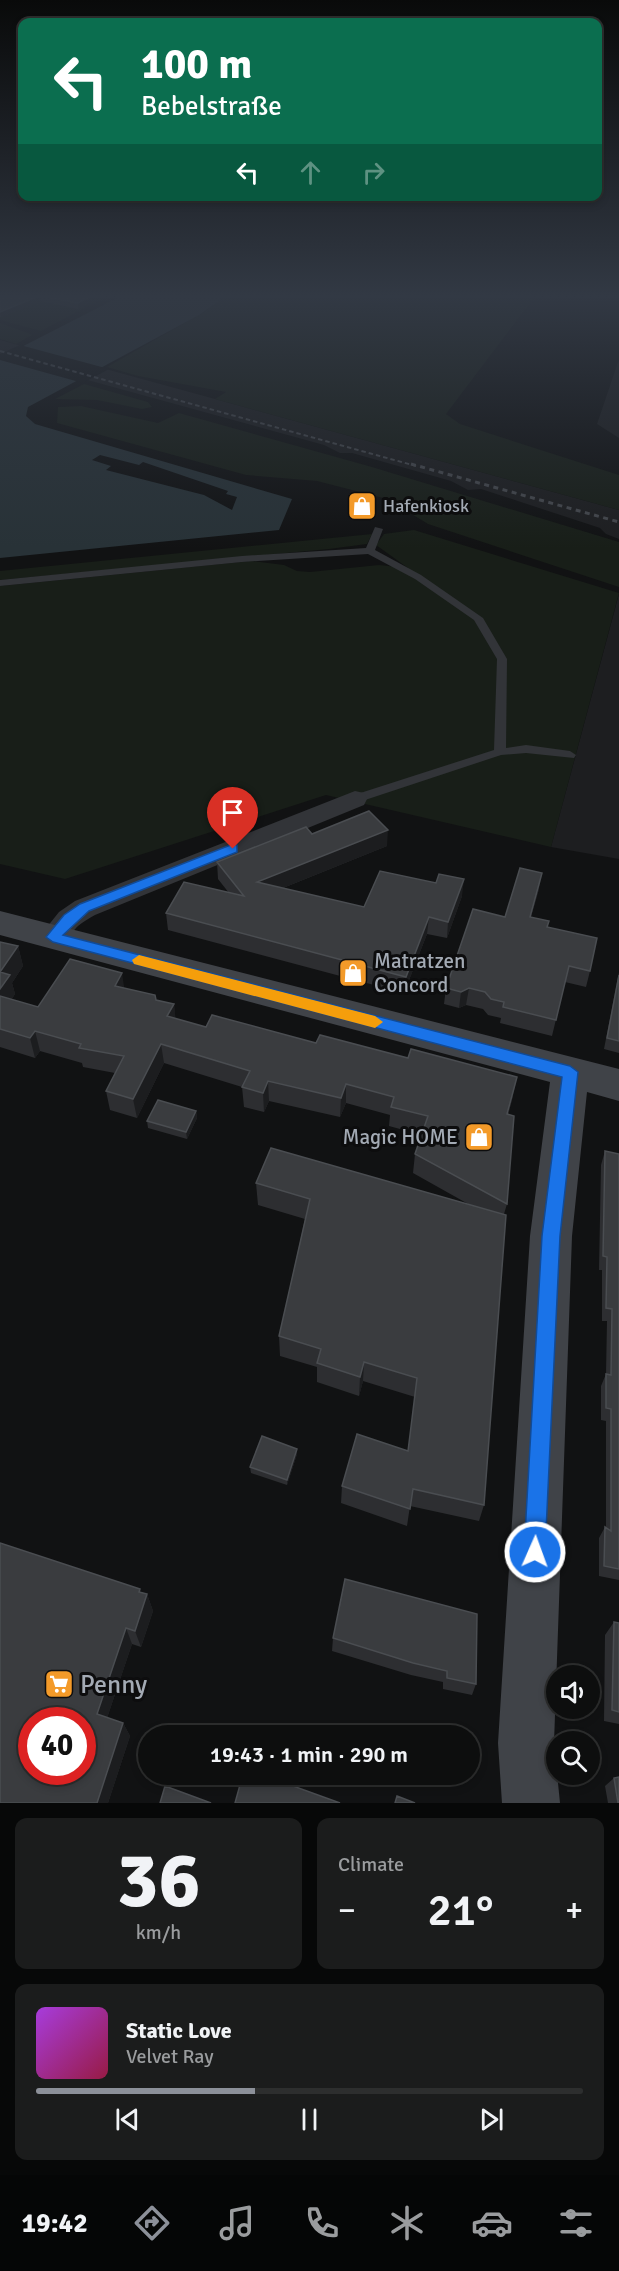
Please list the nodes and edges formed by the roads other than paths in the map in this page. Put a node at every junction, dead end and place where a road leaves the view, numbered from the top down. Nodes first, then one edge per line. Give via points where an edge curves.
1 (378, 529) dead end
2 (369, 550) junction
3 (0, 583) edge
4 (500, 752) junction
5 (570, 755) dead end
6 (355, 799) joint
7 (0, 923) edge
8 (53, 937) junction
9 (570, 1072) junction
10 (619, 1085) edge
11 (531, 1803) edge

1 - 2 lane
2 - 3 lane
2 - 4 lane via 418,577 478,618 502,658
4 - 5 lane via 526,749
4 - 6 lane
6 - 8 street via 85,908
7 - 8 main road
8 - 9 main road
9 - 10 main road
9 - 11 main road via 551,1236 537,1487 526,1733

